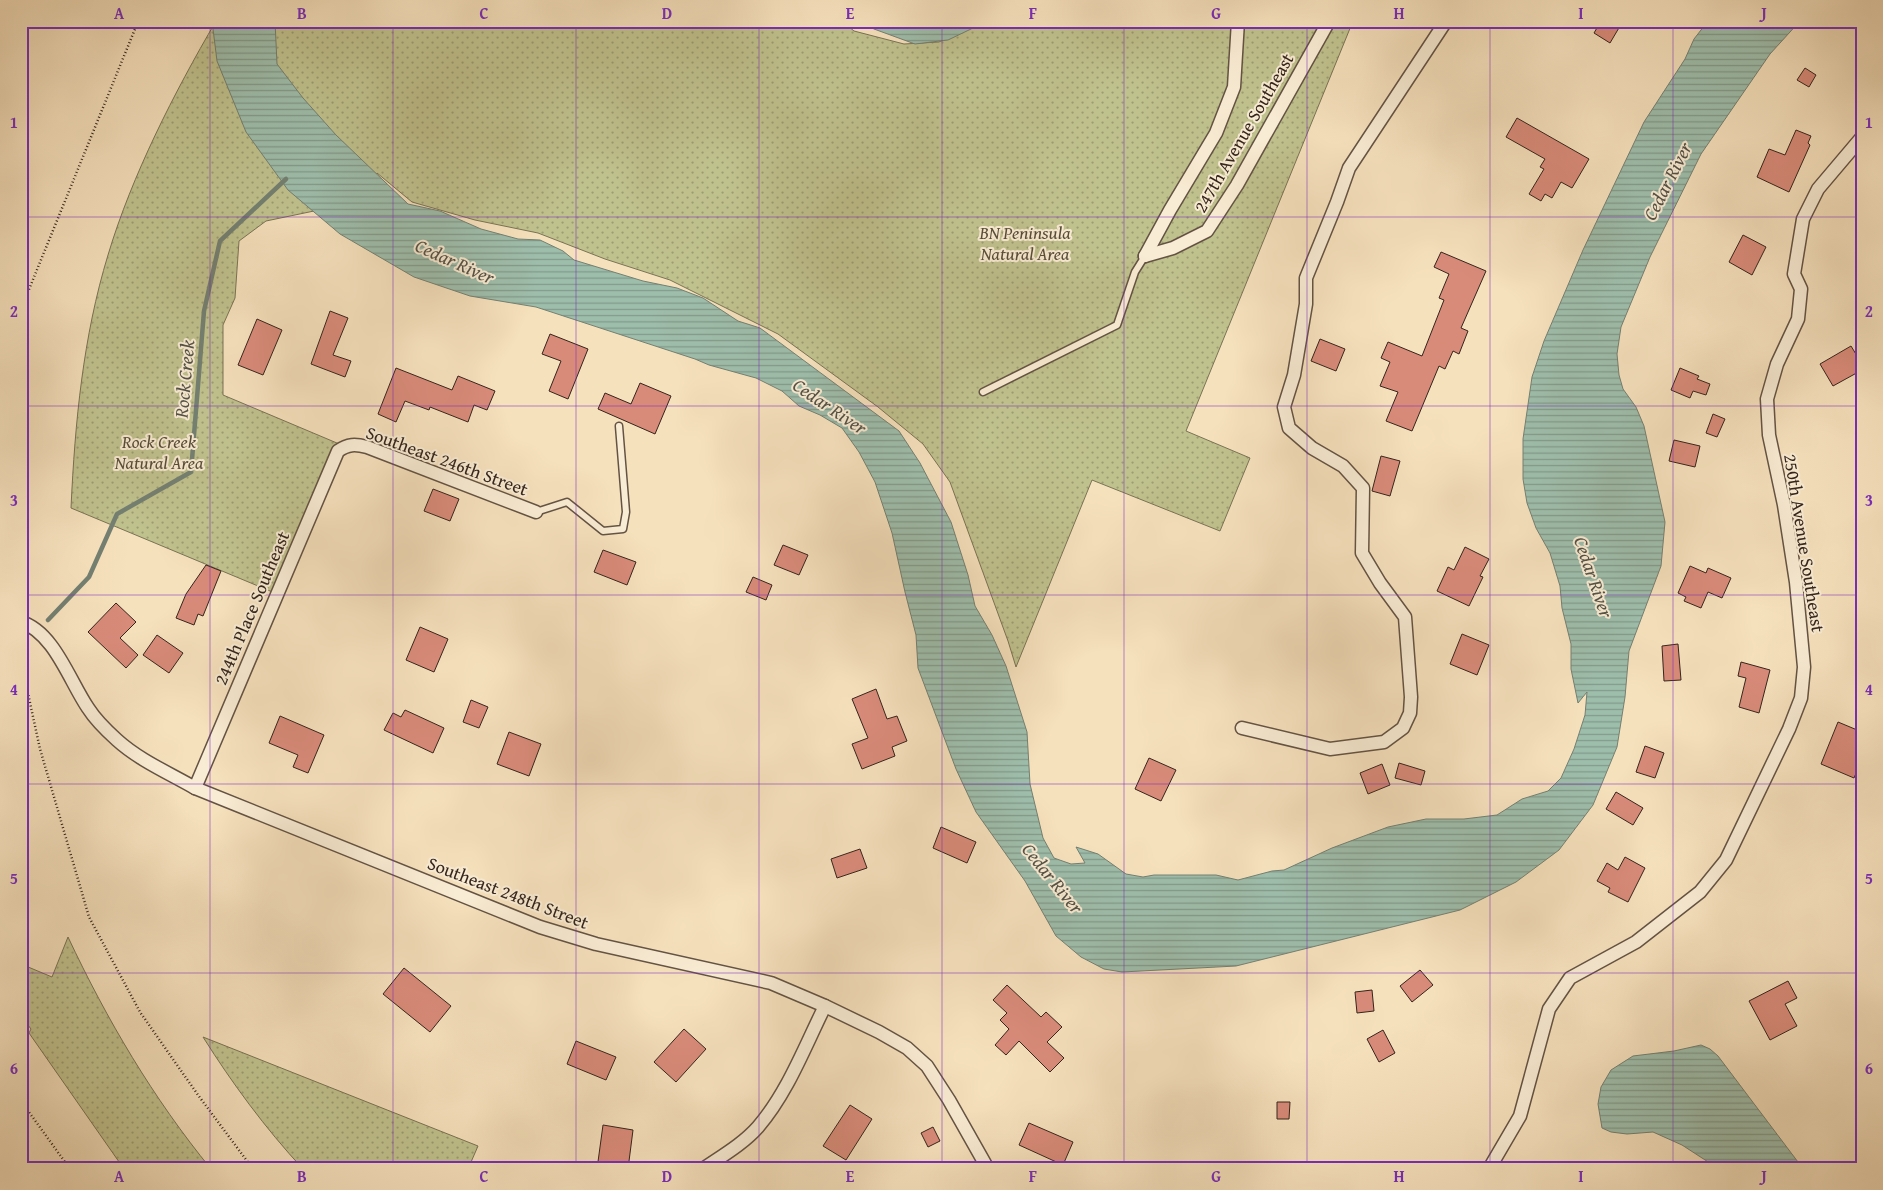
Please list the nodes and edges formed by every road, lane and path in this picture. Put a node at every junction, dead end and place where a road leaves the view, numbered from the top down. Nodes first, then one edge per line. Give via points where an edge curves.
1 (141, 21) edge
2 (1238, 21) edge
3 (1329, 21) edge
4 (1445, 22) edge
5 (1862, 136) edge
6 (1145, 256) junction
7 (21, 309) edge
8 (983, 392) dead end
9 (619, 426) dead end
10 (346, 446) joint
11 (536, 512) joint
12 (21, 622) edge
13 (21, 660) edge
14 (1242, 728) dead end
15 (195, 788) junction
16 (825, 1006) junction
17 (21, 1102) edge
18 (70, 1169) edge
19 (254, 1169) edge
20 (703, 1169) edge
21 (988, 1169) edge
22 (1489, 1169) edge

1 - 7 path
2 - 6 street via 1234,87 1216,133
3 - 6 street, 247th Avenue Southeast via 1237,185 1206,230 1173,248
4 - 14 street via 1348,168 1306,278 1306,304 1294,375 1284,407 1289,428 1312,448 1343,466 1363,488 1362,553 1405,617 1410,713 1402,728 1384,742 1330,749
5 - 22 street, 250th Avenue Southeast via 1818,189 1803,219 1794,274 1801,289 1798,319 1771,380 1768,399 1769,435 1796,582 1804,667 1801,698 1789,730 1726,860 1700,892 1636,942 1570,978 1549,1008 1520,1116
6 - 8 lane via 1117,325
9 - 11 lane via 626,512 623,529 603,531 567,502
10 - 11 street, Southeast 246th Street via 367,446
10 - 15 street, 244th Place Southeast via 333,459
12 - 15 street, Southeast 248th Street via 32,625 49,643 88,709 117,740 149,763
13 - 19 path via 40,749 89,917 140,1012
15 - 16 street, Southeast 248th Street via 540,927 596,944 771,983
16 - 20 street via 783,1091 759,1126
16 - 21 street, Southeast 248th Street via 907,1048 927,1066
17 - 18 path

